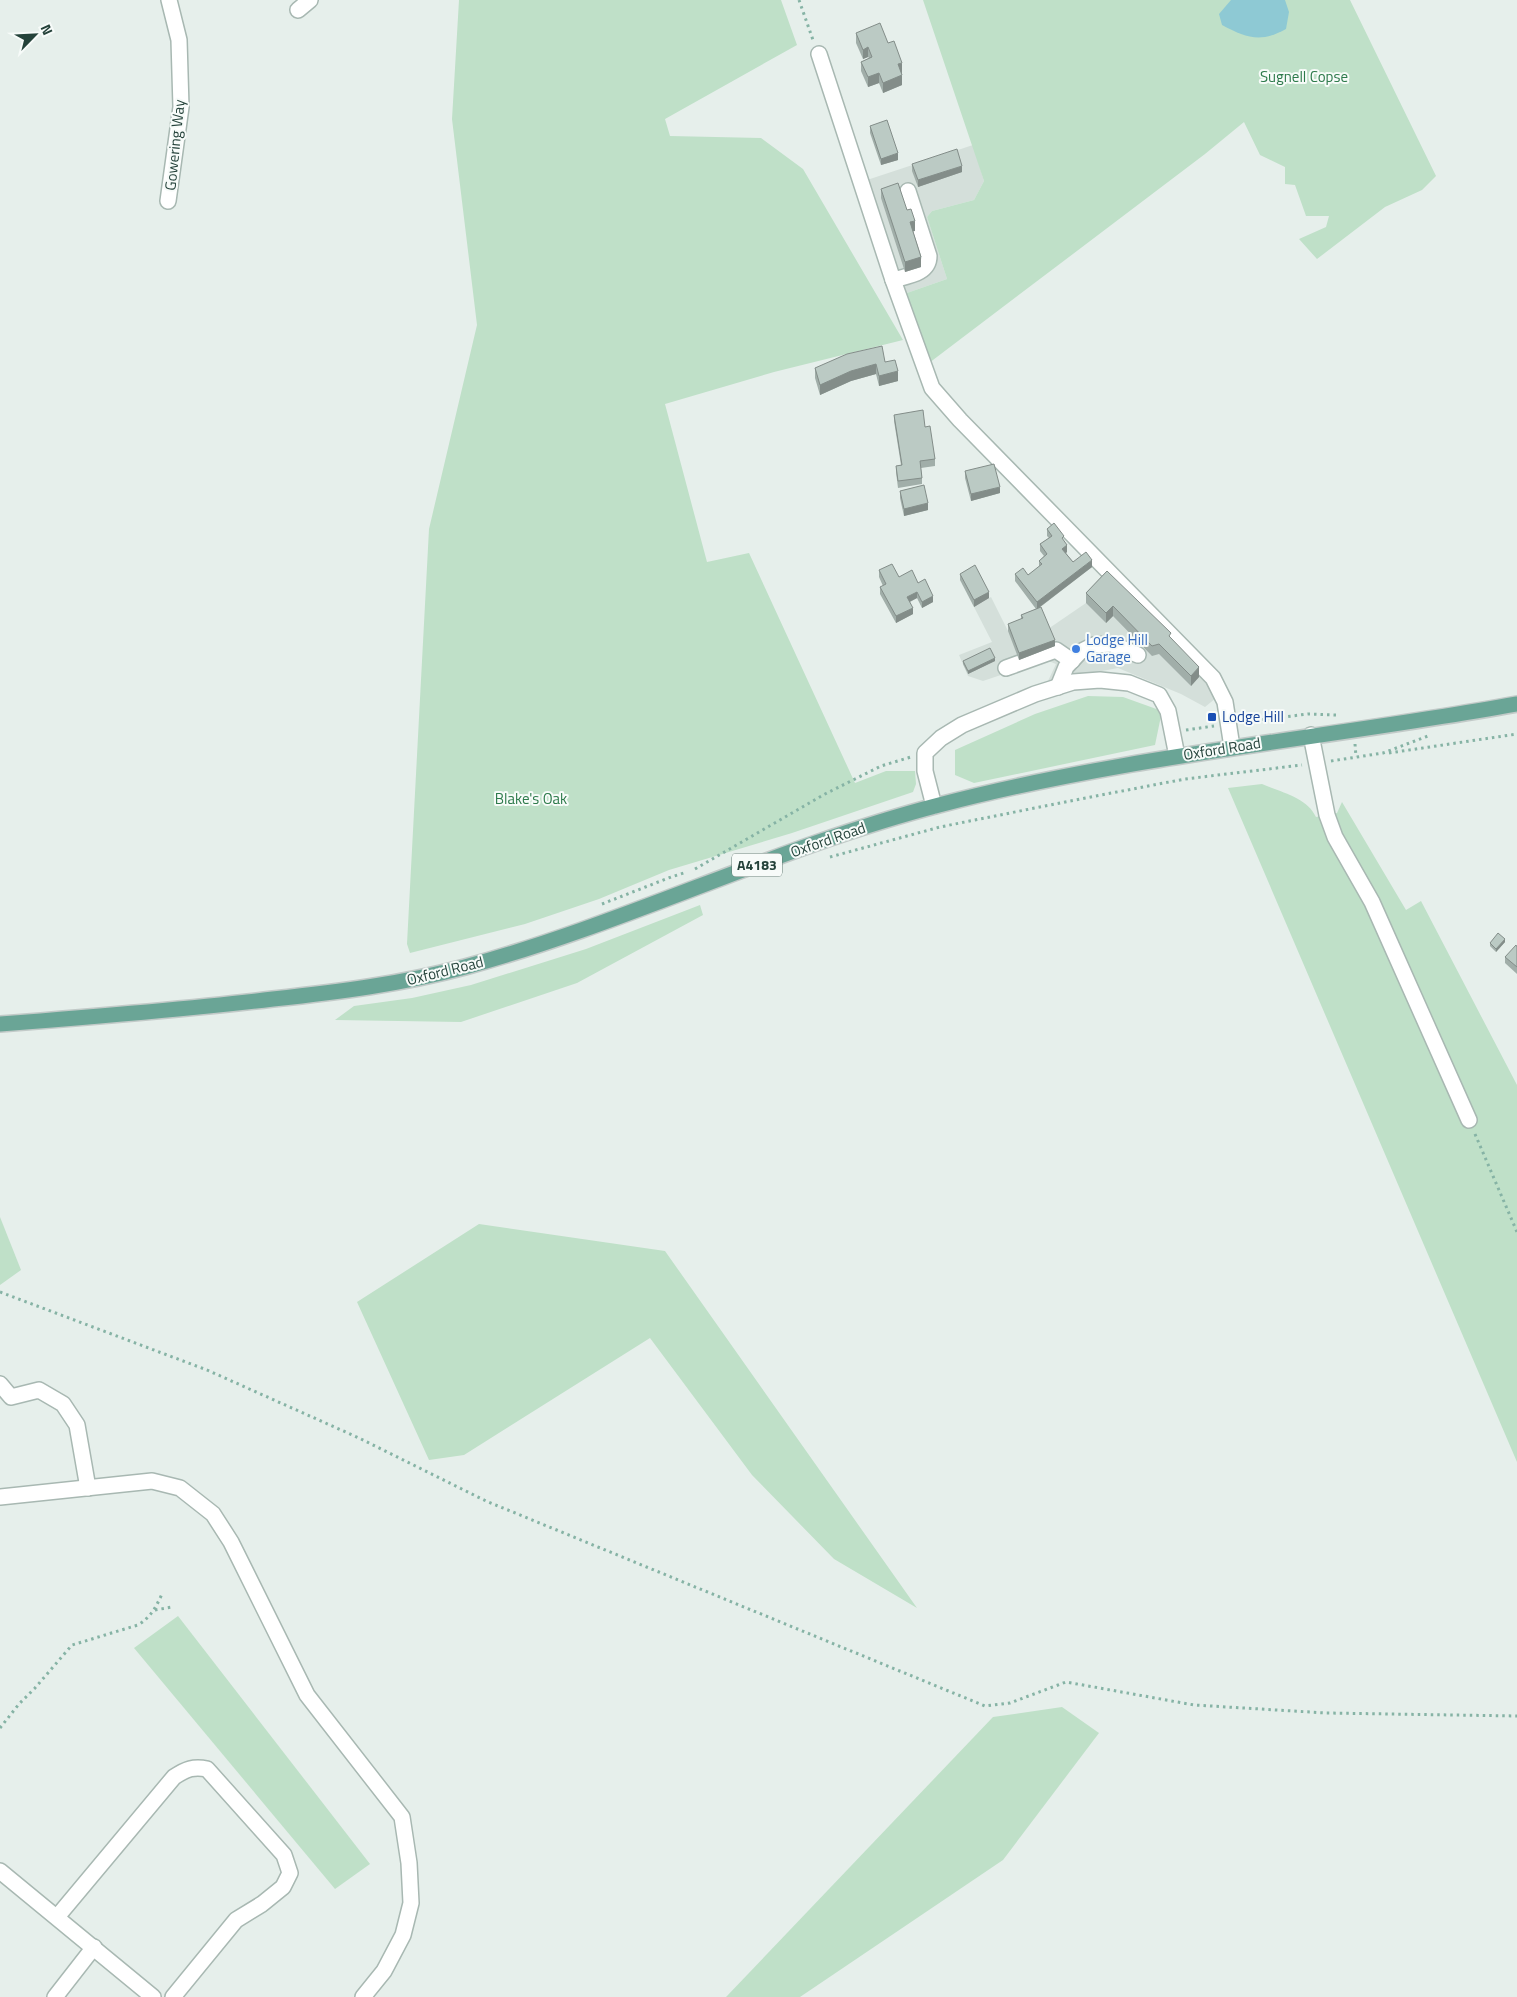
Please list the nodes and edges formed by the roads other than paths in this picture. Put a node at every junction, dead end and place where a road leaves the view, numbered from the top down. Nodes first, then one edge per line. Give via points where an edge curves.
1 (169, 0) edge
2 (310, 0) edge
3 (298, 10) dead end
4 (819, 54) road end
5 (908, 191) dead end
6 (168, 202) dead end
7 (893, 280) junction
8 (1138, 655) dead end
9 (1072, 661) junction
10 (1006, 668) dead end
11 (1058, 687) junction
12 (1517, 704) edge
13 (1311, 735) junction
14 (1232, 748) junction
15 (1177, 756) junction
16 (934, 806) junction
17 (0, 1024) edge
18 (1469, 1120) road end
19 (0, 1384) edge
20 (88, 1488) junction
21 (0, 1497) edge
22 (0, 1871) edge
23 (57, 1917) junction
24 (94, 1947) junction
25 (55, 1997) edge
26 (153, 1997) edge
27 (173, 1997) edge
28 (363, 1997) edge

1 - 6 street, Gowering Way via 179,40 181,107
2 - 3 street
4 - 7 street
5 - 7 street via 929,263 921,271
7 - 14 street via 932,388 1213,678 1225,702
8 - 9 street via 1112,644 1101,644 1080,652
9 - 10 street via 1056,650
9 - 11 street
11 - 15 street via 1100,680 1128,683 1159,695 1168,711
11 - 16 street via 962,725 925,753 925,771
12 - 13 main road, Oxford Road / A4183
13 - 14 main road, Oxford Road / A4183
13 - 18 street via 1327,815 1335,837 1372,902
14 - 15 main road, Oxford Road / A4183
15 - 16 main road, Oxford Road / A4183 via 1012,787
16 - 17 main road, Oxford Road / A4183 via 840,835 521,950 408,981 207,1007
19 - 20 street via 11,1397 40,1390 63,1404 76,1425
20 - 21 street
20 - 28 street via 152,1481 180,1488 213,1514 231,1542 307,1695 402,1817 410,1863 411,1903 403,1935 384,1971
22 - 23 street
23 - 24 street
23 - 27 street via 174,1777 196,1766 207,1769 284,1855 290,1873 283,1887 236,1920
24 - 25 street
24 - 26 street

